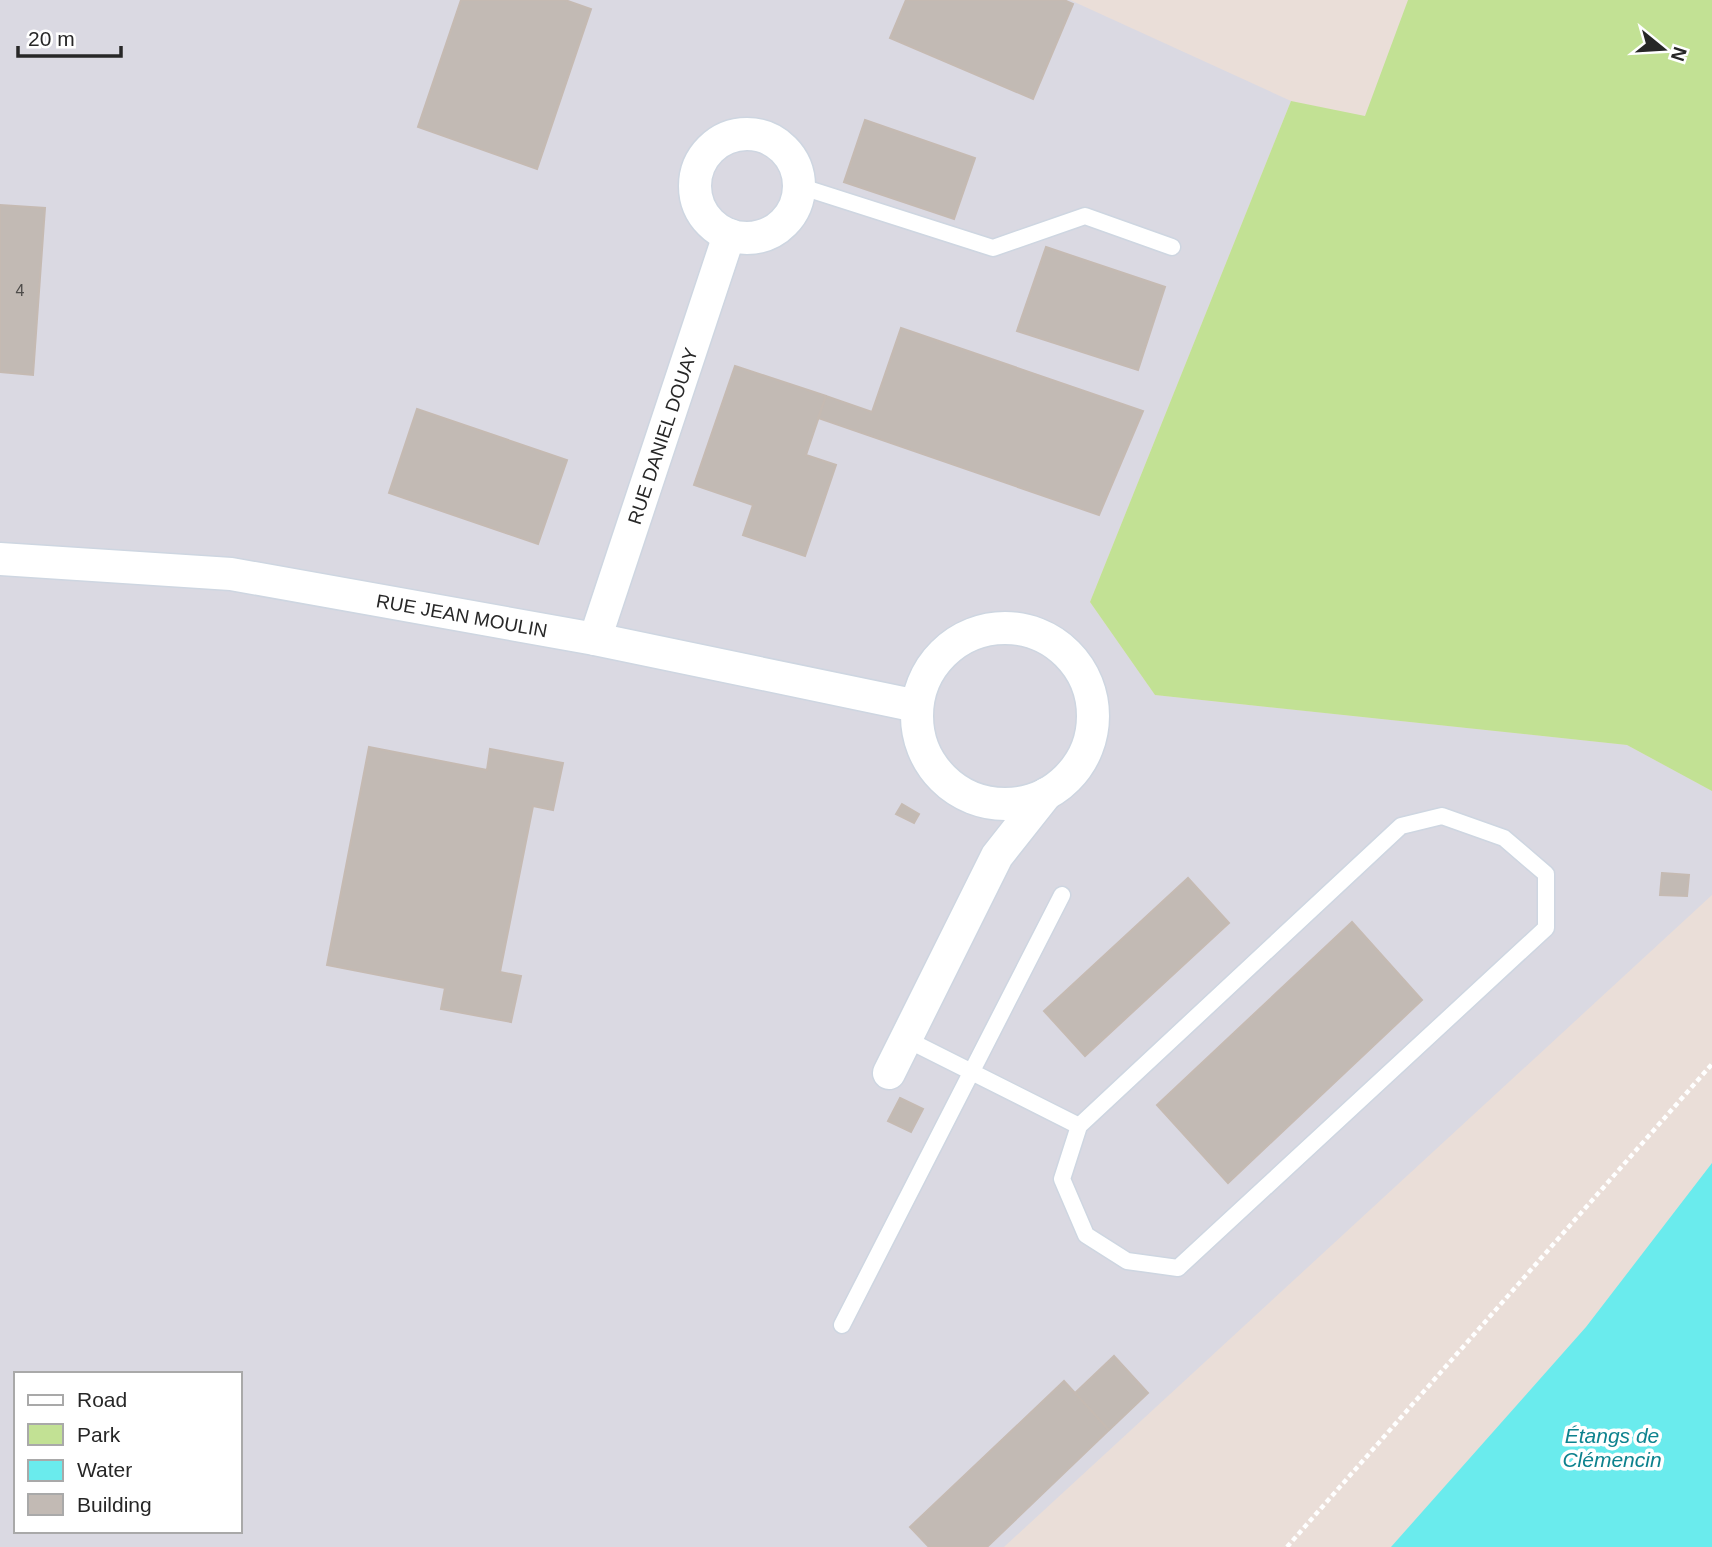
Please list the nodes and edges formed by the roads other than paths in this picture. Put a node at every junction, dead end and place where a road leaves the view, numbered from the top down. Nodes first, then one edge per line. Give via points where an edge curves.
1 (799, 186) junction
2 (729, 235) junction
3 (1172, 247) dead end
4 (0, 559) edge
5 (595, 639) junction
6 (917, 706) junction
7 (1046, 794) junction
8 (984, 802) junction
9 (997, 856) junction
10 (1062, 895) dead end
11 (906, 1038) junction
12 (972, 1072) junction
13 (889, 1073) dead end
14 (1079, 1126) junction
15 (842, 1325) dead end

1 - 2 street via 789,218 776,229 762,236
1 - 2 street via 789,155 761,136 726,138 711,148 695,179 696,197 702,214
1 - 3 lane via 993,248 1085,216
2 - 5 street, RUE DANIEL DOUAY
4 - 5 street, RUE JEAN MOULIN via 231,574
5 - 6 street, RUE JEAN MOULIN
6 - 7 street via 924,679 939,656 961,639 988,629 1015,628 1042,635 1065,651 1082,673 1091,700 1092,727 1076,766
6 - 8 street via 918,732 926,756 940,776 960,792
7 - 8 street via 1005,804
7 - 9 street
8 - 9 street
9 - 11 street
10 - 12 lane
11 - 12 lane
11 - 13 street
12 - 14 lane
12 - 15 lane
14 - 14 lane via 1062,1180 1086,1235 1127,1261 1178,1268 1546,928 1546,874 1504,838 1443,816 1401,826

